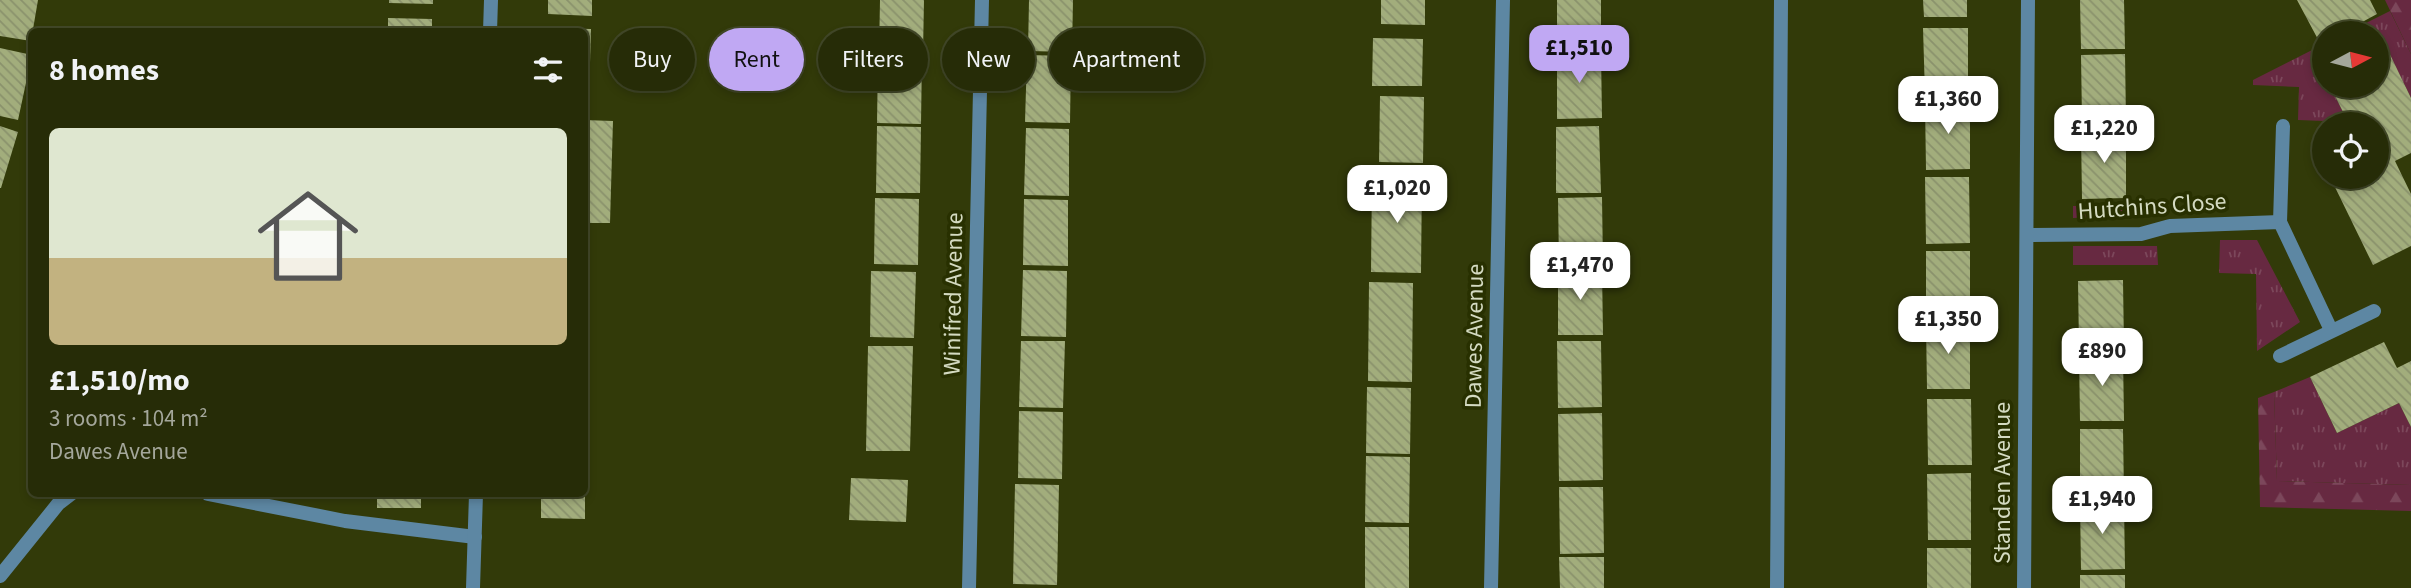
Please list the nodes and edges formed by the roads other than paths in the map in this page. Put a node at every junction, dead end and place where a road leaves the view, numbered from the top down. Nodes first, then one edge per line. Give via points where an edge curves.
1 (491, 0) edge
2 (982, 0) edge
3 (1503, 0) edge
4 (1782, 0) edge
5 (2028, 0) edge
6 (490, 28) edge
7 (2283, 126) dead end
8 (2280, 222) junction
9 (2027, 235) junction
10 (2374, 311) dead end
11 (2331, 330) junction
12 (2280, 356) dead end
13 (67, 497) edge
14 (223, 497) edge
15 (476, 497) edge
16 (475, 537) junction
17 (0, 576) edge
18 (473, 588) edge
19 (970, 588) edge
20 (1491, 588) edge
21 (1777, 588) edge
22 (2024, 588) edge

1 - 6 street
2 - 19 street, Winifred Avenue
3 - 20 street, Dawes Avenue
4 - 21 street
5 - 9 street, Standen Avenue
7 - 8 street
8 - 9 street, Hutchins Close via 2170,226 2141,234
8 - 11 street
9 - 22 street, Standen Avenue
10 - 11 street
11 - 12 street
13 - 17 street
14 - 16 street via 345,521
15 - 16 street
16 - 18 street

